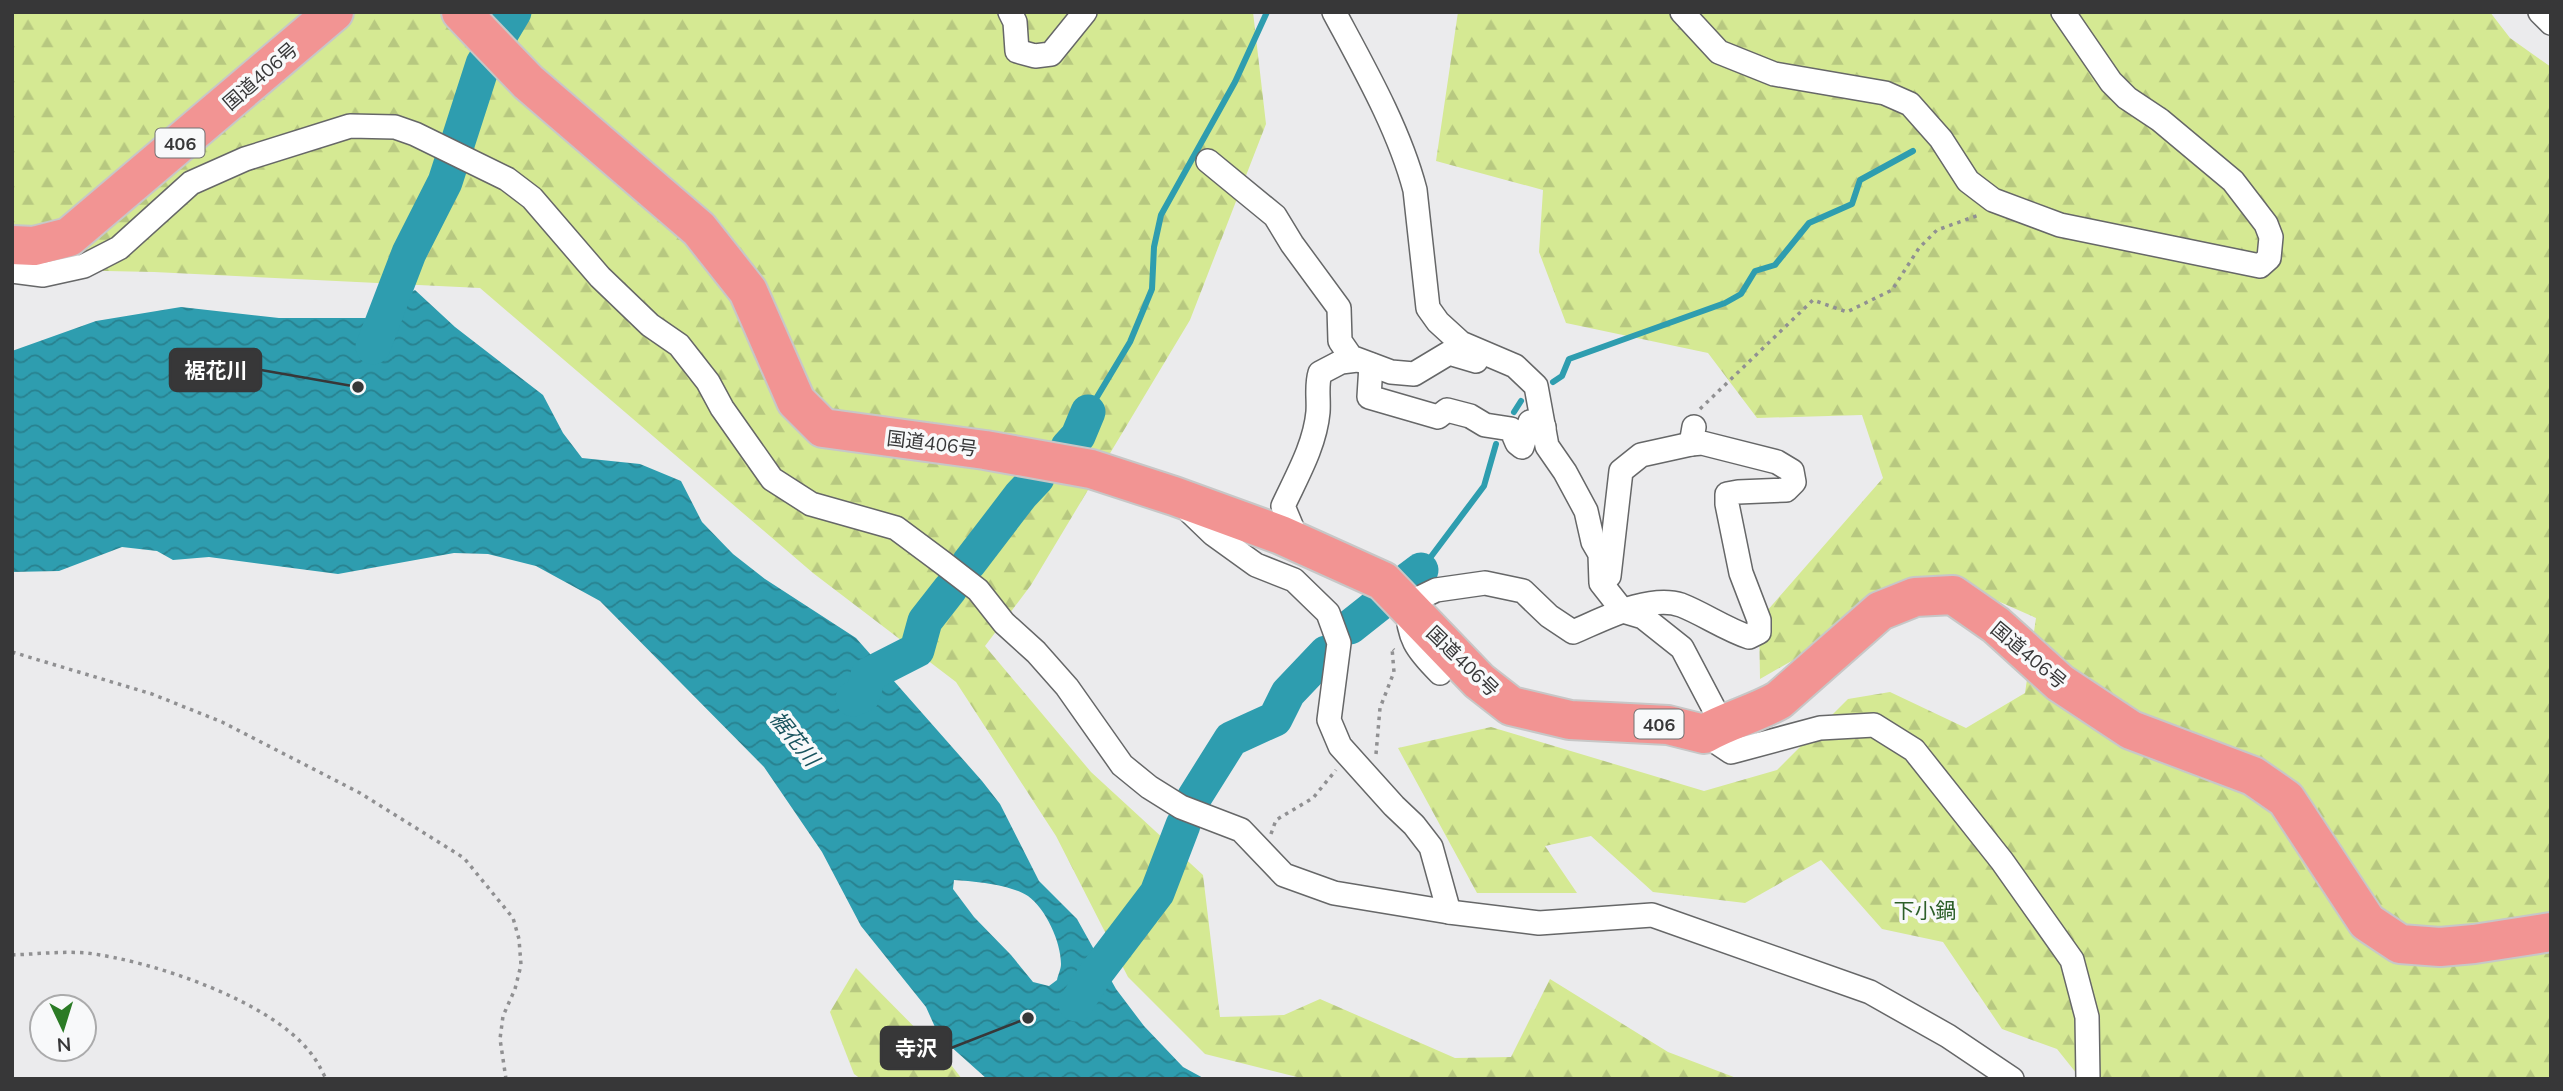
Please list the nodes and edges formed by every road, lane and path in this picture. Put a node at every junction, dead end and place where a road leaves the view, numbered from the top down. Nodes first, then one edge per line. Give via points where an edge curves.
1 (334, 12) edge
2 (461, 12) edge
3 (1010, 12) edge
4 (1085, 12) edge
5 (1335, 12) edge
6 (1682, 12) edge
7 (2063, 12) edge
8 (2540, 12) edge
9 (2551, 23) edge
10 (1208, 161) dead end
11 (1979, 190) junction
12 (12, 245) edge
13 (12, 271) edge
14 (1496, 358) junction
15 (1364, 362) junction
16 (1544, 427) junction
17 (1692, 436) junction
18 (1174, 496) junction
19 (1298, 542) junction
20 (1608, 592) junction
21 (1407, 604) junction
22 (1623, 611) junction
23 (12, 652) edge
24 (1440, 673) dead end
25 (1713, 729) junction
26 (1449, 912) junction
27 (2551, 932) edge
28 (12, 956) edge
29 (326, 1079) edge
30 (506, 1079) edge
31 (2012, 1079) edge
32 (2088, 1079) edge

1 - 12 highway, 国道406号 / 406 via 69,237 34,246
2 - 18 highway, 国道406号 / 406 via 528,82 699,229 748,291 796,401 823,428 1091,470
3 - 4 street via 1017,51 1035,56 1051,54
5 - 14 street via 1410,171 1428,308 1461,343
6 - 11 street via 1719,52 1774,74 1885,93 1910,104
7 - 11 street via 2127,98 2233,181 2266,223 2271,237 2269,258 2260,266 2060,225 1993,200
8 - 9 street
10 - 15 street via 1275,216 1339,307 1340,341 1352,358
11 - 17 path via 1991,210 1937,230 1919,248 1892,290 1847,312 1813,300 1698,411
13 - 26 street via 43,275 84,266 119,248 191,183 245,159 349,126 395,127 507,179 532,198 600,277 650,325 679,345 772,479 811,504 896,528 978,590 1067,687 1122,765 1149,787 1181,807 1241,830 1284,875 1334,893
14 - 15 street via 1480,362 1449,353 1414,374
14 - 16 street via 1515,366 1536,386
15 - 16 street via 1369,397 1438,418 1447,410 1471,415 1485,425 1511,429 1522,447 1531,422
15 - 19 street via 1341,362 1320,373 1318,412 1304,463 1283,506
16 - 20 street via 1547,446 1586,511 1600,554 1601,583
17 - 20 street via 1641,455 1621,471
17 - 22 street via 1702,443 1777,462 1792,471 1794,482 1786,490 1727,494 1741,573 1759,620 1759,632 1749,637 1679,605 1656,602
18 - 19 highway, 国道406号 / 406
18 - 26 street via 1213,534 1256,565 1294,580 1328,613 1339,643 1329,720 1340,746 1431,847
19 - 21 highway, 国道406号 / 406 via 1383,581
20 - 22 street
21 - 22 street via 1436,590 1485,583 1523,592 1573,632
21 - 24 street via 1407,628 1423,656
21 - 25 highway, 国道406号 / 406 via 1479,681 1511,706 1570,720
22 - 25 street via 1643,617 1682,648
23 - 30 path via 152,694 222,722 360,793 464,858 513,918 519,939 521,965 500,1039
25 - 27 highway, 国道406号 via 1779,700 1880,611 1915,597 1953,596 1996,625 2060,683 2131,730 2253,776 2286,799 2367,922 2400,944 2440,947
25 - 32 street via 1731,752 1820,728 1874,725 1914,750 2002,861 2071,960 2087,1017
26 - 31 street via 1539,923 1652,915 1870,992
28 - 29 path via 86,953 169,971 210,986 286,1029 310,1052

